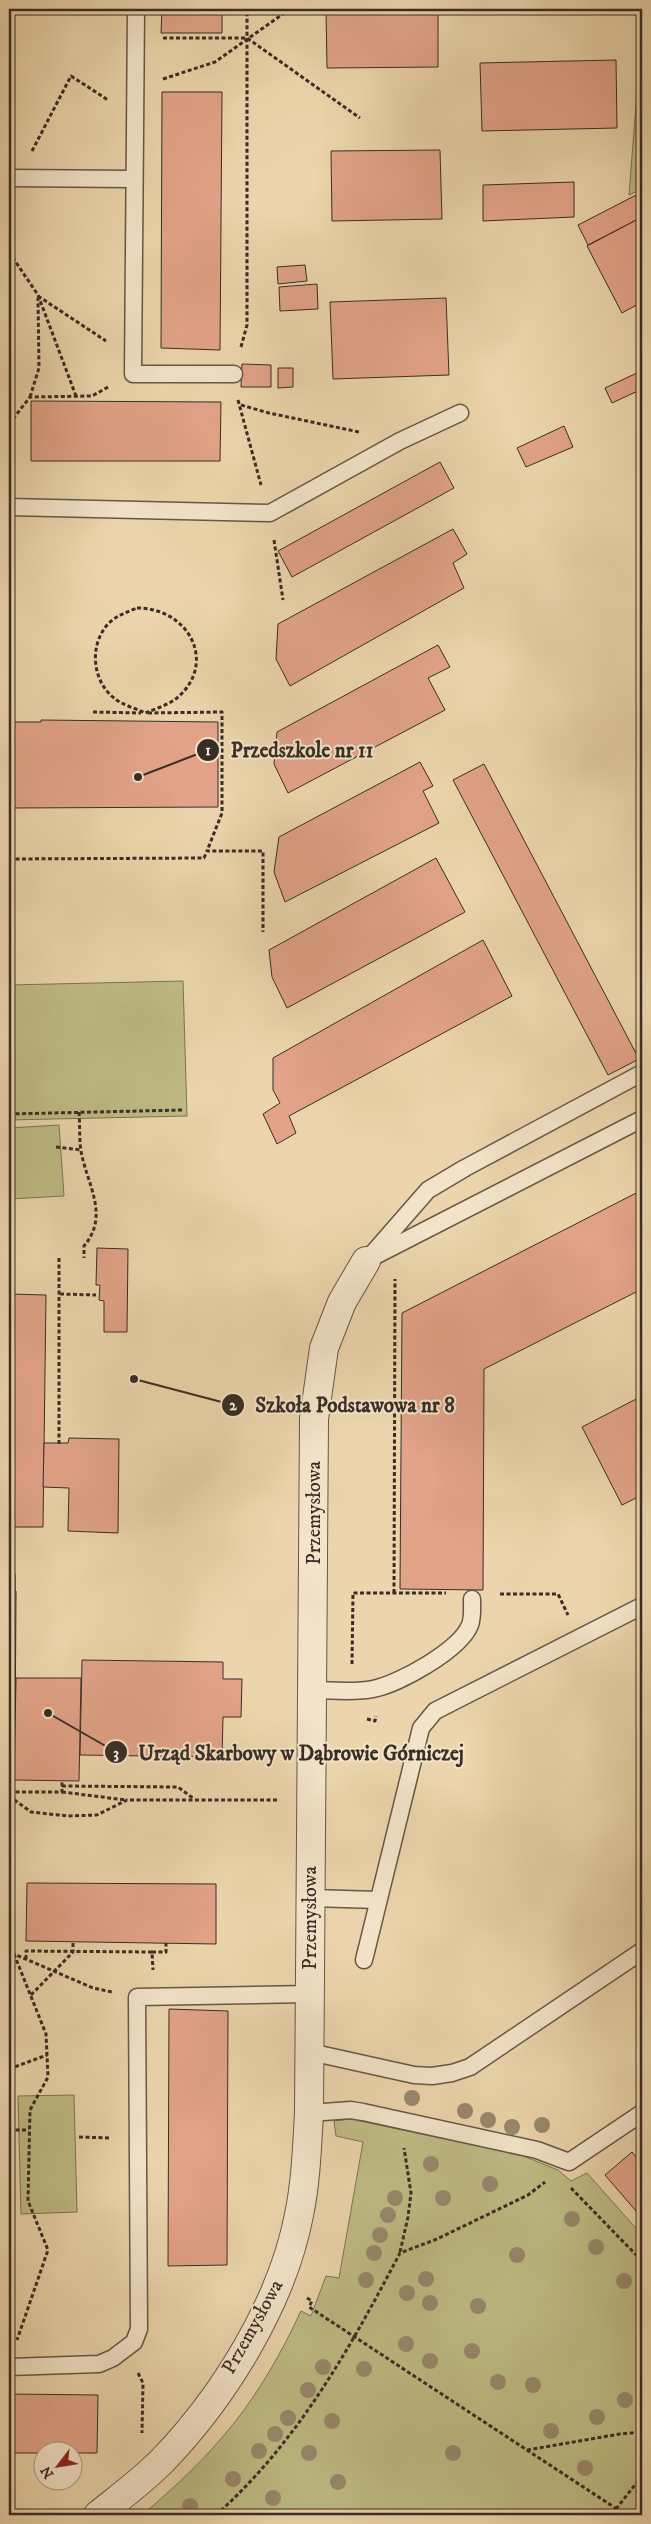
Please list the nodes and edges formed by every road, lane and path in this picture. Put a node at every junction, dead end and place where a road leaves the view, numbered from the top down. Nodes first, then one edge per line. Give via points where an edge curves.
1 (136, 9) edge
2 (247, 9) edge
3 (290, 9) edge
4 (136, 38) junction
5 (247, 38) junction
6 (136, 87) junction
7 (360, 118) dead end
8 (135, 119) junction
9 (13, 178) edge
10 (134, 179) junction
11 (9, 252) edge
12 (38, 295) junction
13 (133, 367) junction
14 (234, 374) joint
15 (76, 396) junction
16 (92, 396) junction
17 (30, 397) junction
18 (91, 401) dead end
19 (240, 405) dead end
20 (460, 413) dead end
21 (9, 424) edge
22 (400, 441) junction
23 (9, 507) edge
24 (93, 712) dead end
25 (145, 713) junction
26 (207, 851) junction
27 (9, 859) edge
28 (263, 932) dead end
29 (642, 1073) edge
30 (183, 1110) dead end
31 (79, 1112) junction
32 (9, 1114) edge
33 (642, 1119) edge
34 (56, 1147) dead end
35 (81, 1150) junction
36 (395, 1246) junction
37 (59, 1258) dead end
38 (84, 1258) dead end
39 (366, 1261) junction
40 (60, 1294) junction
41 (96, 1295) dead end
42 (59, 1444) dead end
43 (386, 1593) dead end
44 (394, 1593) dead end
45 (472, 1599) dead end
46 (642, 1606) edge
47 (312, 1690) junction
48 (352, 1690) junction
49 (62, 1781) dead end
50 (62, 1786) junction
51 (9, 1792) edge
52 (62, 1792) junction
53 (9, 1796) edge
54 (127, 1800) junction
55 (195, 1800) junction
56 (310, 1800) junction
57 (310, 1898) junction
58 (378, 1900) junction
59 (9, 1939) edge
60 (73, 1942) dead end
61 (166, 1943) dead end
62 (642, 1951) edge
63 (73, 1952) junction
64 (152, 1952) junction
65 (14, 1954) junction
66 (26, 1958) junction
67 (364, 1960) dead end
68 (54, 1970) junction
69 (310, 1994) junction
70 (31, 1995) junction
71 (154, 1996) junction
72 (137, 1997) junction
73 (310, 2052) junction
74 (47, 2055) junction
75 (9, 2069) edge
76 (309, 2112) junction
77 (641, 2117) edge
78 (9, 2130) edge
79 (29, 2130) junction
80 (404, 2139) dead end
81 (548, 2180) dead end
82 (567, 2184) dead end
83 (400, 2253) junction
84 (642, 2261) edge
85 (322, 2315) dead end
86 (356, 2337) junction
87 (15, 2344) dead end
88 (127, 2348) junction
89 (9, 2367) edge
90 (642, 2432) edge
91 (527, 2450) junction
92 (160, 2463) junction
93 (642, 2476) edge
94 (616, 2509) junction
95 (98, 2515) edge
96 (216, 2515) edge
97 (626, 2515) edge

1 - 4 lane
2 - 5 path
3 - 5 path
4 - 5 path
4 - 6 lane
5 - 6 path via 215,62
5 - 7 path
5 - 14 path via 247,325
6 - 8 lane
8 - 9 path via 71,76
8 - 10 lane
9 - 10 lane
10 - 13 lane
11 - 12 path
12 - 13 path
12 - 15 path
12 - 17 path via 39,368
13 - 14 lane
13 - 16 path
15 - 16 path
15 - 17 path
16 - 18 path
17 - 21 path
19 - 22 path
20 - 22 lane
22 - 23 lane via 270,513
24 - 25 path
25 - 25 path via 114,698 102,685 96,670 95,653 108,624 121,614 137,608 154,608 182,624 192,638 196,655 194,671 176,699
25 - 26 path via 222,712 222,813
26 - 27 path via 204,858
26 - 28 path via 263,851
29 - 39 lane via 428,1190
30 - 31 path
31 - 32 path
31 - 35 path
33 - 36 lane
34 - 35 path
35 - 38 path via 97,1202 97,1214 91,1237 84,1246
36 - 39 lane
36 - 44 path
37 - 40 path
39 - 47 street, Przemysłowa via 342,1302 324,1348 314,1419
40 - 41 path
40 - 42 path
43 - 48 path via 353,1593
45 - 48 lane via 470,1626 446,1653 385,1686
46 - 58 lane via 429,1716 421,1728
47 - 48 lane
47 - 56 street, Przemysłowa
49 - 50 path
50 - 52 path
50 - 55 path via 178,1787
51 - 52 path
52 - 54 path
53 - 54 path via 31,1812 68,1816 97,1815
54 - 55 path
55 - 56 path
56 - 57 street, Przemysłowa
57 - 58 lane
57 - 69 street, Przemysłowa
58 - 67 lane
59 - 65 path
60 - 63 path
61 - 64 path via 166,1952
62 - 73 lane via 470,2067 452,2073 414,2075
63 - 64 path
63 - 66 path via 26,1951
63 - 68 path
64 - 71 path
65 - 66 path
65 - 70 path
66 - 68 path
68 - 70 path
68 - 72 path via 93,1988
69 - 71 lane
69 - 73 street, Przemysłowa
70 - 74 path via 46,2034
71 - 72 lane
72 - 88 lane via 139,2329 134,2342
73 - 76 street, Przemysłowa
74 - 75 path
74 - 79 path via 48,2077 30,2110
76 - 77 lane via 363,2112 537,2150 569,2162
76 - 92 street, Przemysłowa via 299,2216 279,2285 239,2359 202,2413
78 - 79 path
79 - 87 path via 28,2201 48,2250
80 - 83 path via 410,2198
81 - 83 path via 528,2195 437,2239
82 - 84 path
83 - 86 path
85 - 86 path
86 - 91 path
86 - 96 path via 290,2434
88 - 89 lane via 99,2364
88 - 92 path via 143,2383 142,2440
90 - 91 path
91 - 94 path
92 - 95 street, Przemysłowa
93 - 94 path
94 - 97 path

